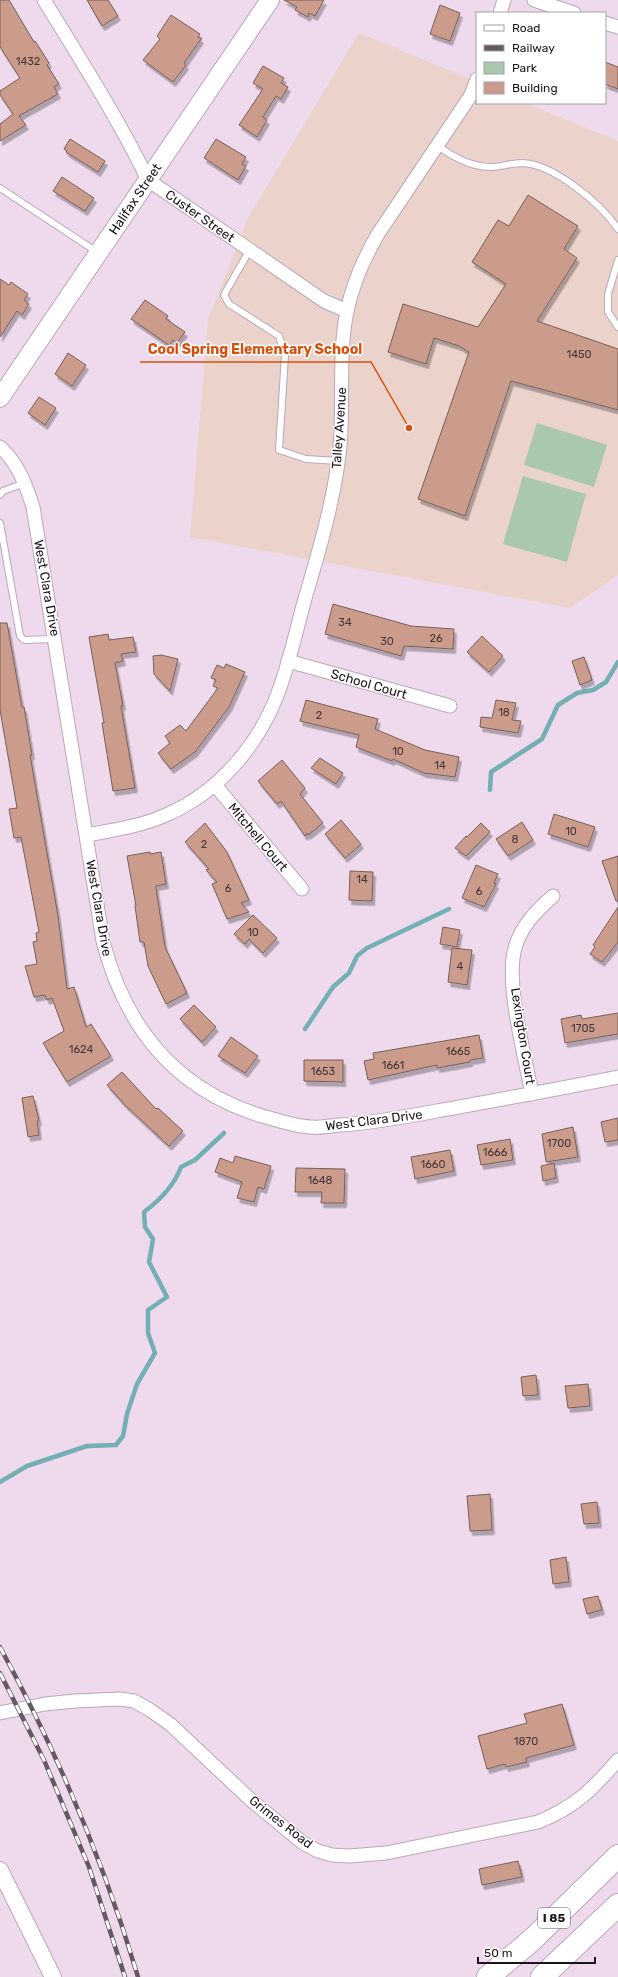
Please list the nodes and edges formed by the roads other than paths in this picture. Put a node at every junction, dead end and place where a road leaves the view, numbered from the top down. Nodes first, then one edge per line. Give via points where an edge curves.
1 (44, 0) edge
2 (270, 0) edge
3 (504, 0) edge
4 (534, 0) edge
5 (500, 12) edge
6 (571, 12) edge
7 (606, 23) edge
8 (618, 27) edge
9 (476, 82) edge
10 (438, 146) junction
11 (148, 180) junction
12 (0, 188) edge
13 (618, 229) edge
14 (249, 251) junction
15 (98, 253) junction
16 (618, 260) edge
17 (347, 311) junction
18 (618, 327) edge
19 (0, 398) edge
20 (0, 447) edge
21 (338, 461) junction
22 (25, 483) junction
23 (0, 495) edge
24 (0, 523) edge
25 (55, 639) junction
26 (288, 661) junction
27 (450, 706) dead end
28 (215, 785) junction
29 (87, 835) junction
30 (302, 889) dead end
31 (553, 896) dead end
32 (618, 1077) edge
33 (532, 1094) junction
34 (0, 1714) edge
35 (618, 1760) edge
36 (618, 1856) edge
37 (0, 1870) edge
38 (618, 1905) edge
39 (53, 1977) edge
40 (488, 1977) edge
41 (542, 1977) edge

1 - 11 street, Custer Street via 97,85
2 - 11 main road, Halifax Street
3 - 5 street
4 - 6 street
7 - 8 street
9 - 10 street, Talley Avenue via 471,94
10 - 13 lane via 461,160 480,166 522,163 548,170 598,206
10 - 17 street, Talley Avenue via 367,254
11 - 14 street, Custer Street
11 - 15 main road, Halifax Street
12 - 15 lane
14 - 17 street, Custer Street via 324,301
14 - 21 lane via 224,295 229,304 279,336 285,355 279,450 306,459
15 - 19 main road, Halifax Street
16 - 18 lane via 608,294 608,312
17 - 21 street, Talley Avenue
20 - 22 street, West Clara Drive
21 - 26 street, Talley Avenue via 312,575
22 - 23 lane via 3,491
22 - 25 street, West Clara Drive via 33,507
24 - 25 lane via 20,636 24,640
25 - 29 street, West Clara Drive
26 - 27 street, School Court
26 - 28 street, Talley Avenue via 278,694 250,746
28 - 29 street via 193,801 168,814 140,824
28 - 30 street, Mitchell Court
29 - 33 street, West Clara Drive via 103,941 121,997 151,1045 194,1083 220,1100 278,1121 312,1127 392,1120
31 - 33 street, Lexington Court via 526,924 514,949 516,1010
32 - 33 street, West Clara Drive
34 - 35 street, Grimes Road via 75,1701 120,1699 134,1702 170,1724 303,1843 332,1855 386,1853 538,1822 577,1803
36 - 40 highway, I 85 via 533,1939
37 - 39 street
38 - 41 highway, I 85

